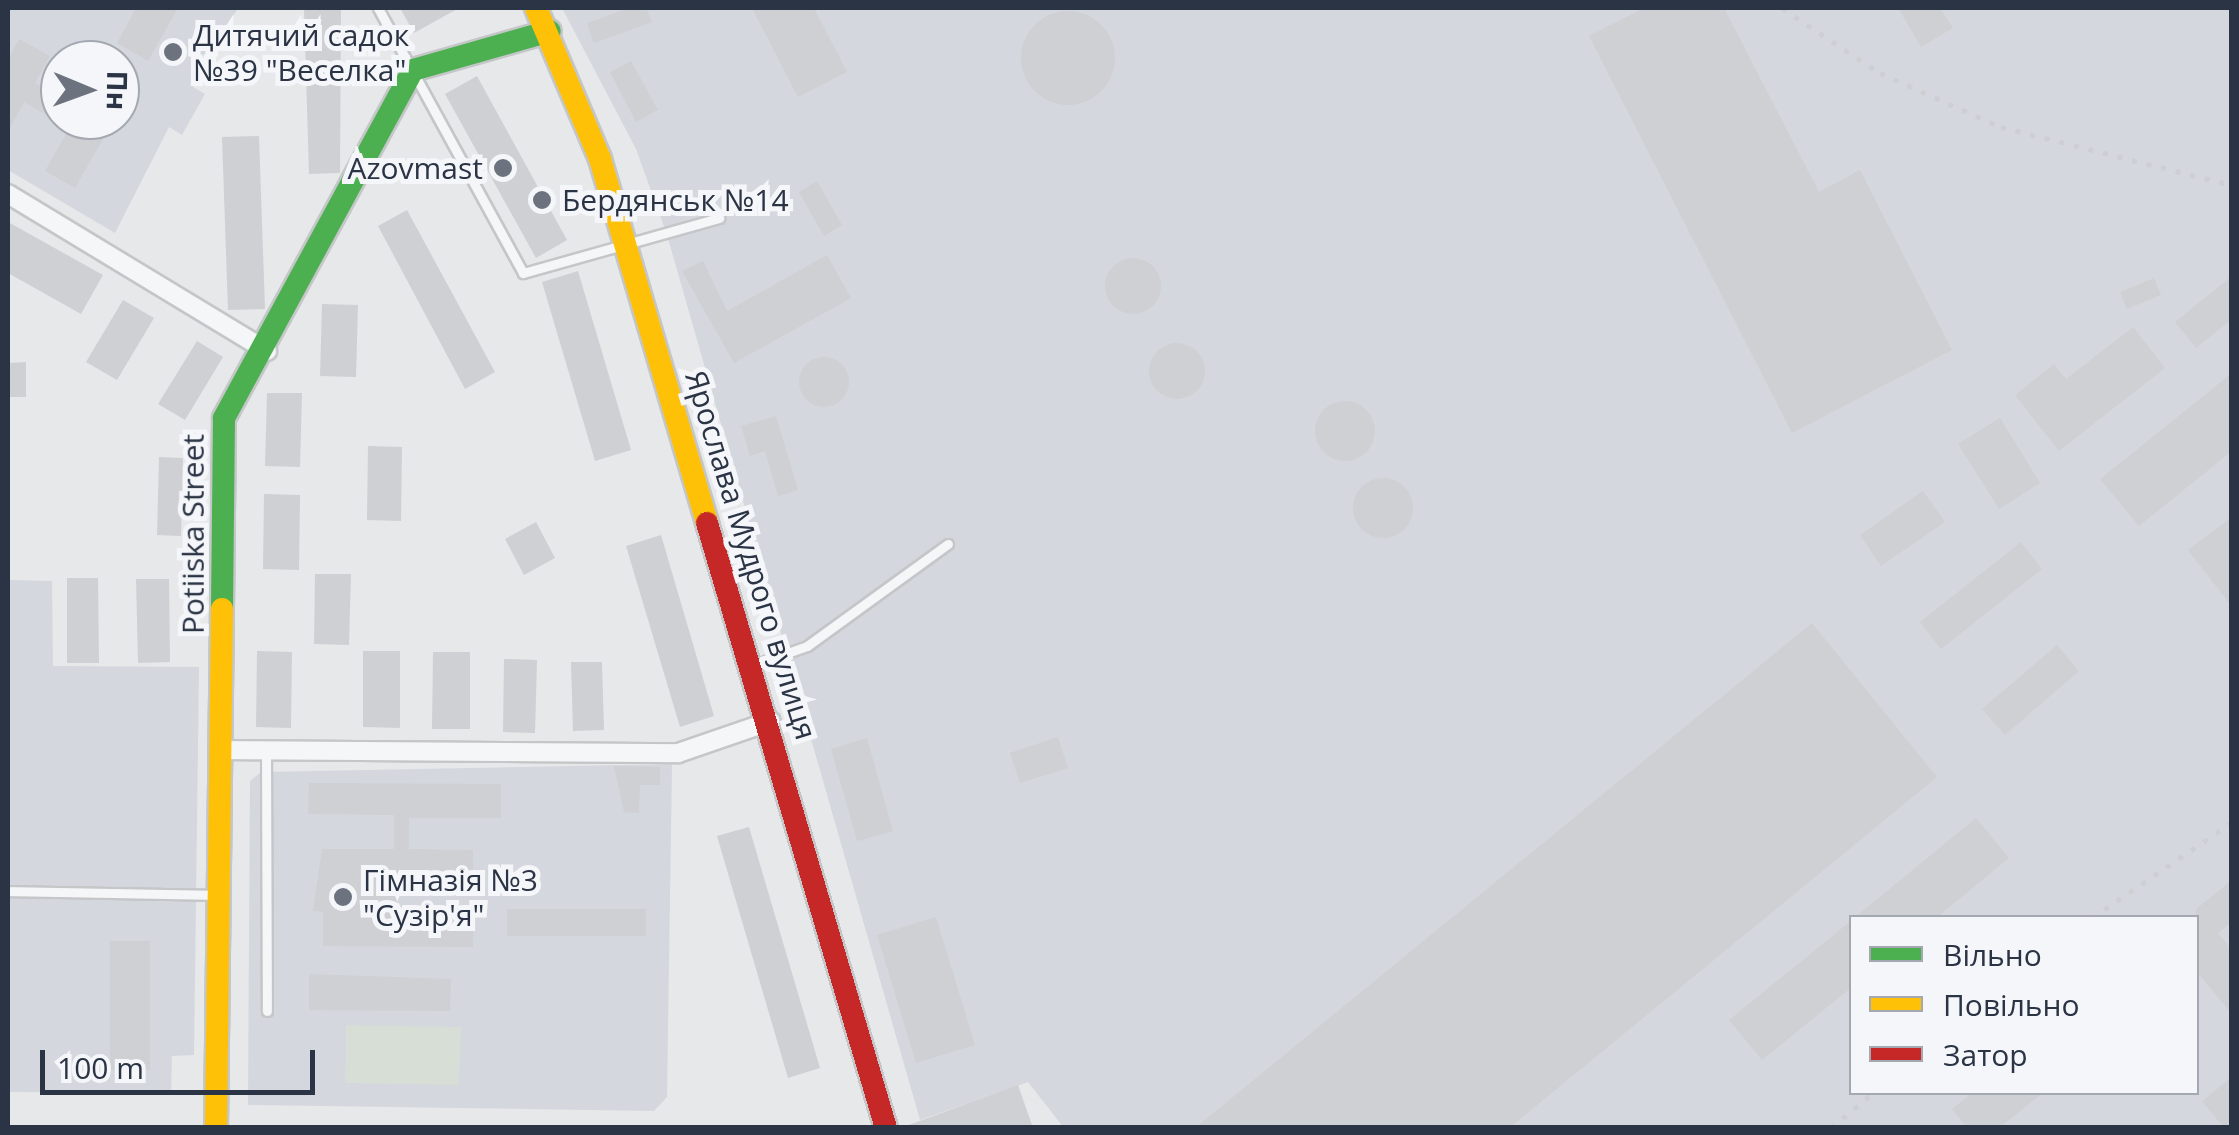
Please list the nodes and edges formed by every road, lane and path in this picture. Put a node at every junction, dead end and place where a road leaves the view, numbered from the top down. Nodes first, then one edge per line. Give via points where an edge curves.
1 (378, 8) edge
2 (536, 8) edge
3 (550, 31) junction
4 (413, 70) junction
5 (8, 194) edge
6 (719, 218) dead end
7 (626, 246) junction
8 (267, 351) junction
9 (948, 544) dead end
10 (754, 665) junction
11 (771, 721) junction
12 (222, 750) junction
13 (266, 751) junction
14 (8, 890) edge
15 (220, 895) junction
16 (266, 1011) dead end
17 (216, 1128) edge
18 (886, 1128) edge

1 - 4 lane
2 - 3 street, Ярослава Мудрого вулиця
3 - 4 street
3 - 7 street, Ярослава Мудрого вулиця
4 - 7 lane via 523,274
4 - 8 street, Potiiska Street
5 - 8 street
6 - 7 lane
7 - 10 street, Ярослава Мудрого вулиця
8 - 12 street, Potiiska Street via 224,418
9 - 10 lane via 806,646
10 - 11 street, Ярослава Мудрого вулиця
11 - 13 street via 678,753
11 - 18 street, Ярослава Мудрого вулиця
12 - 13 street
12 - 15 street, Potiiska Street
13 - 16 lane
14 - 15 lane
15 - 17 street, Potiiska Street

